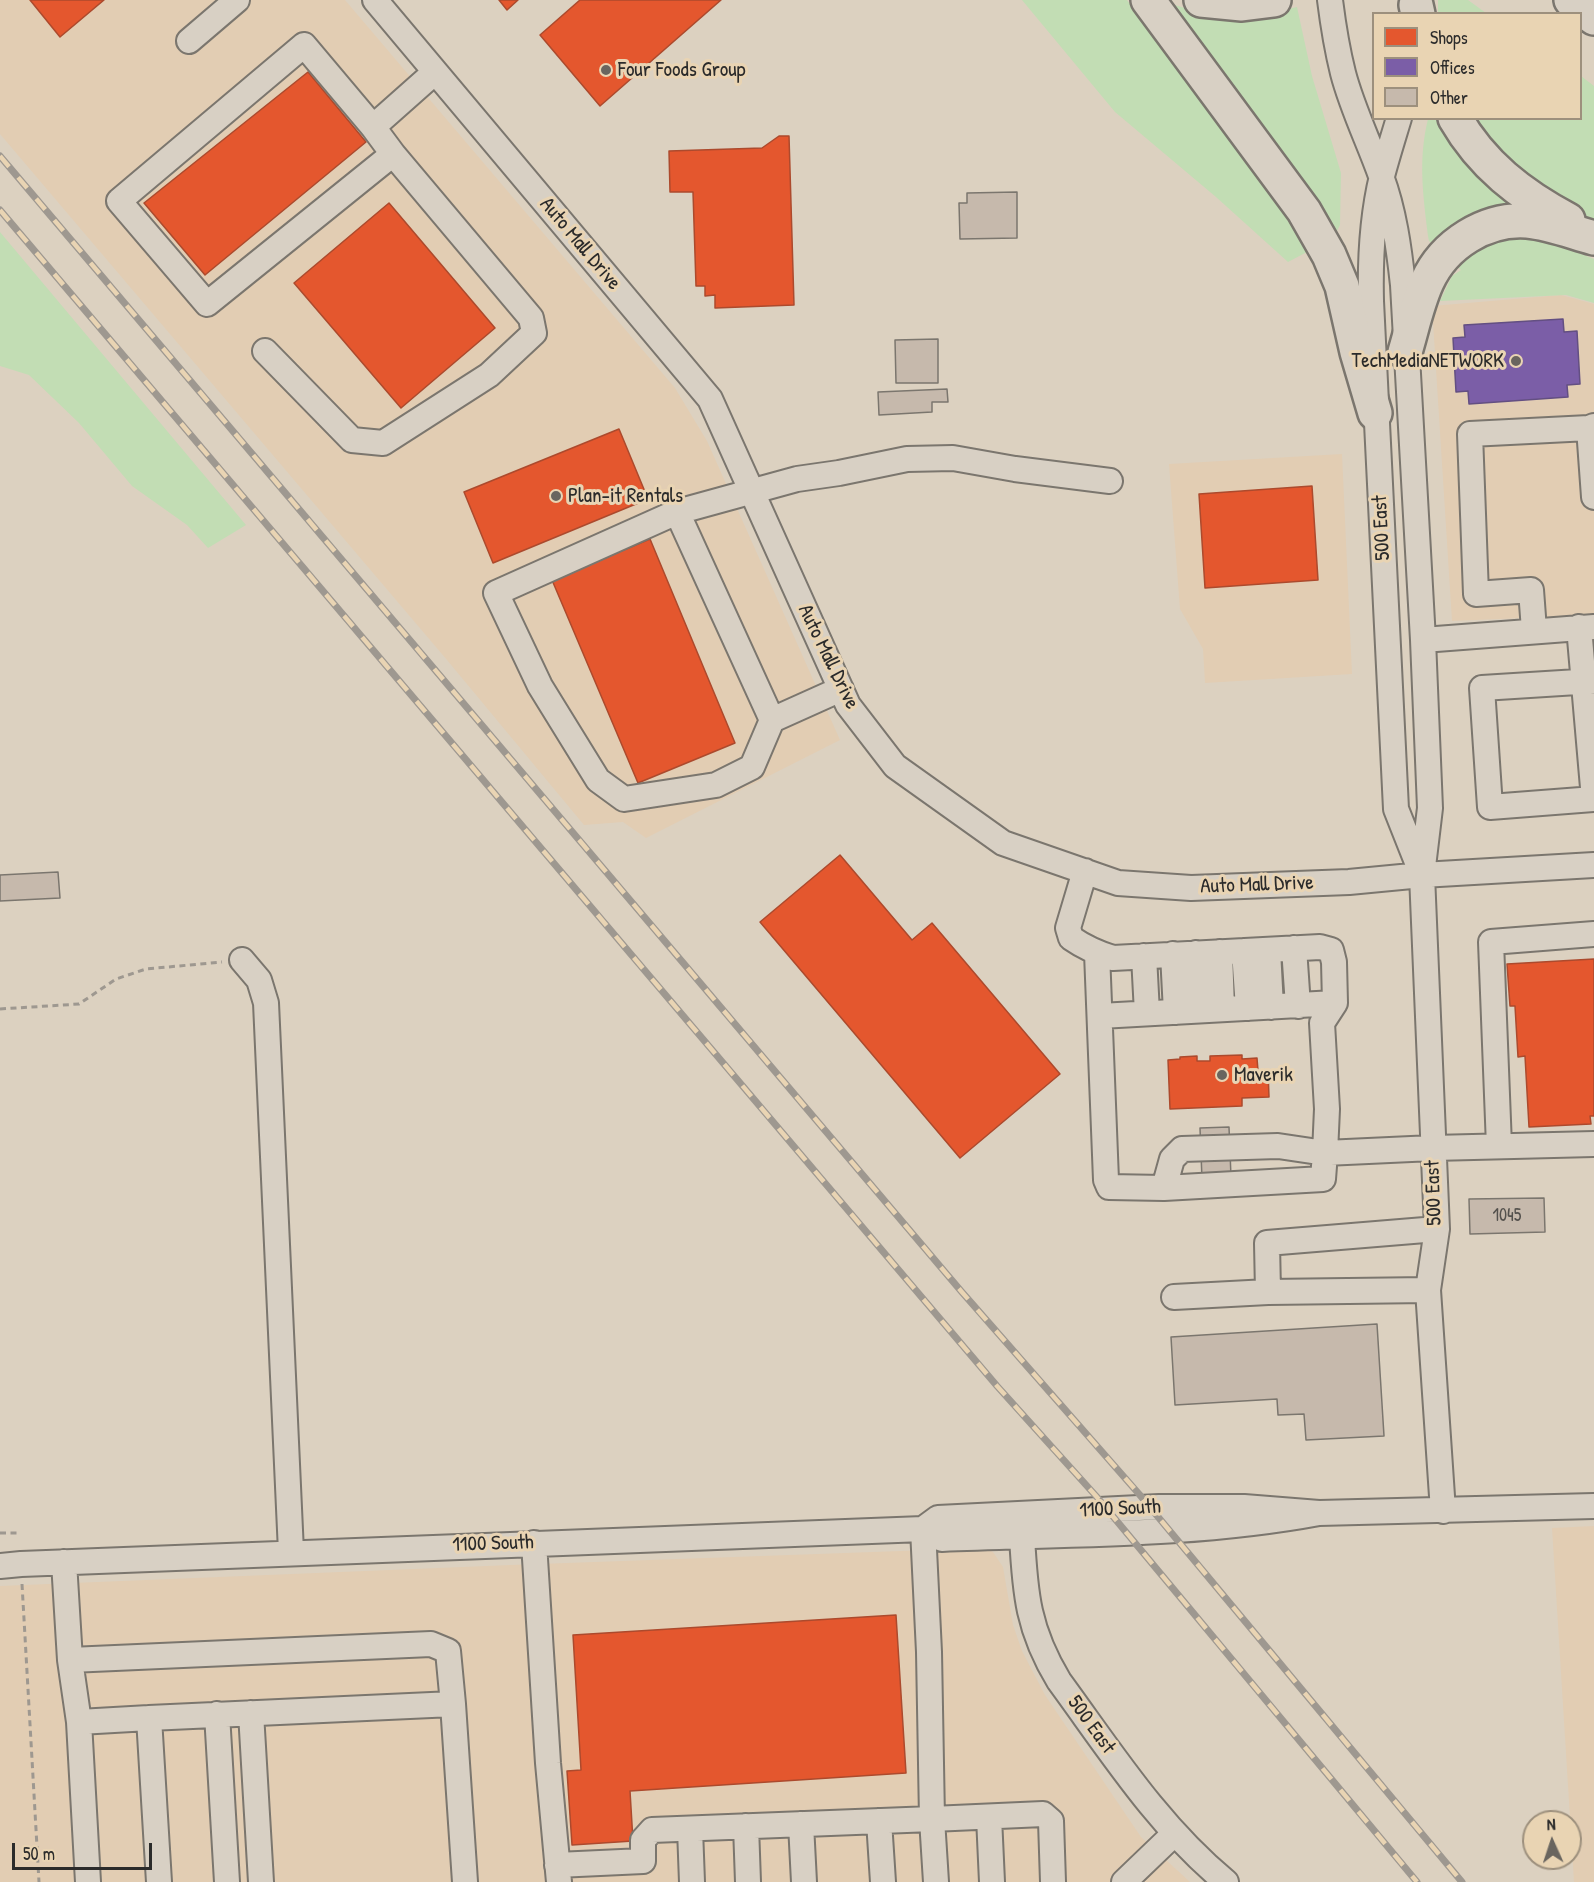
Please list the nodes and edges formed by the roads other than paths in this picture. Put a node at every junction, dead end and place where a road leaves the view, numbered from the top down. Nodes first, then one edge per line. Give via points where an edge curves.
1 (237, 0) edge
2 (1148, 0) edge
3 (1201, 0) edge
4 (1274, 0) edge
5 (1330, 0) edge
6 (1571, 0) edge
7 (380, 7) edge
8 (1594, 18) edge
9 (189, 41) dead end
10 (435, 72) junction
11 (1398, 120) edge
12 (1456, 120) edge
13 (373, 127) junction
14 (393, 154) junction
15 (1382, 177) junction
16 (1594, 233) edge
17 (1594, 238) edge
18 (265, 351) dead end
19 (1405, 352) junction
20 (1375, 414) junction
21 (1592, 427) edge
22 (1110, 481) dead end
23 (752, 492) junction
24 (1594, 497) edge
25 (677, 512) junction
26 (1587, 627) edge
27 (1534, 630) junction
28 (1423, 640) junction
29 (1589, 681) edge
30 (841, 689) junction
31 (772, 720) junction
32 (1594, 799) edge
33 (1594, 865) edge
34 (1085, 871) junction
35 (1422, 874) junction
36 (1594, 934) edge
37 (1294, 948) junction
38 (1268, 950) junction
39 (1097, 953) junction
40 (1208, 953) junction
41 (1144, 956) junction
42 (242, 960) road end
43 (1335, 1003) junction
44 (1298, 1006) junction
45 (1259, 1007) junction
46 (1211, 1010) junction
47 (1176, 1012) junction
48 (1147, 1013) junction
49 (1100, 1016) junction
50 (1594, 1144) edge
51 (1499, 1146) junction
52 (1433, 1148) junction
53 (1325, 1153) junction
54 (1164, 1188) junction
55 (1437, 1229) junction
56 (1428, 1290) junction
57 (1268, 1293) junction
58 (1174, 1297) dead end
59 (1594, 1506) edge
60 (1443, 1511) junction
61 (1319, 1514) junction
62 (924, 1529) junction
63 (1023, 1536) junction
64 (534, 1543) junction
65 (291, 1552) junction
66 (64, 1562) junction
67 (0, 1566) edge
68 (70, 1660) junction
69 (453, 1704) junction
70 (251, 1713) junction
71 (217, 1714) junction
72 (149, 1718) junction
73 (79, 1722) junction
74 (989, 1817) junction
75 (932, 1819) junction
76 (879, 1821) junction
77 (801, 1824) junction
78 (746, 1826) junction
79 (690, 1829) junction
80 (1174, 1834) junction
81 (558, 1873) edge
82 (88, 1882) edge
83 (159, 1882) edge
84 (227, 1882) edge
85 (261, 1882) edge
86 (465, 1882) edge
87 (692, 1882) edge
88 (748, 1882) edge
89 (804, 1882) edge
90 (883, 1882) edge
91 (936, 1882) edge
92 (992, 1882) edge
93 (1053, 1882) edge
94 (1124, 1882) edge
95 (1226, 1882) edge

1 - 9 street
2 - 20 highway via 1304,211 1324,244 1342,286
3 - 4 highway via 1242,4
5 - 15 street, 500 East via 1343,74
6 - 8 highway
7 - 10 street, Auto Mall Drive
10 - 13 street
10 - 23 street, Auto Mall Drive via 710,399
11 - 15 street, 500 East
12 - 16 highway via 1473,146 1510,184
13 - 14 street
13 - 14 street via 304,45 120,201 207,304
14 - 18 street via 531,318 534,333 489,375 383,443 352,440
15 - 19 street, 500 East via 1400,258
15 - 20 street, 500 East via 1370,271
17 - 19 highway via 1547,224 1519,221 1492,225 1467,237 1442,258 1427,281
19 - 28 street, 500 East
20 - 35 street, 500 East via 1396,809
21 - 24 street
21 - 27 street via 1470,434 1476,594 1532,590
22 - 23 street via 953,458 907,459 797,479
23 - 25 street
23 - 30 street, Auto Mall Drive
25 - 31 street
25 - 31 street via 496,593 540,686 598,780 624,799 716,785 752,767
26 - 27 street
26 - 29 street
27 - 28 street
28 - 35 street, 500 East via 1430,808
29 - 32 street
29 - 32 street via 1482,688 1490,807
30 - 31 street
30 - 34 street, Auto Mall Drive via 848,705 895,766 1003,843
33 - 35 street, Auto Mall Drive
34 - 35 street, Auto Mall Drive via 1118,883 1191,888 1349,882
34 - 39 street via 1068,928 1071,938
35 - 52 street, 500 East
36 - 51 street via 1491,942
37 - 38 street
37 - 43 street via 1331,950
37 - 44 street
38 - 40 street
38 - 45 street
39 - 41 street via 1113,958
39 - 49 street
40 - 41 street
40 - 45 street
40 - 46 street
40 - 47 street
41 - 48 street
42 - 65 street via 260,980 266,1003
43 - 44 street
43 - 53 street via 1322,1023 1327,1109
44 - 45 street
45 - 46 street
46 - 47 street
47 - 48 street
48 - 49 street
49 - 54 street via 1106,1180 1109,1188
50 - 51 street
51 - 52 street
52 - 53 street
52 - 55 street, 500 East
53 - 54 street via 1323,1179
53 - 54 street via 1278,1146 1182,1149 1172,1159
55 - 56 street, 500 East
55 - 57 street via 1267,1243
56 - 57 street
56 - 60 street, 500 East
57 - 58 street
59 - 60 street, 1100 South
60 - 61 street, 1100 South
61 - 62 street, 1100 South via 1216,1506 1101,1509 938,1518
61 - 63 street, 1100 South via 1210,1528
62 - 63 street, 1100 South via 942,1539
62 - 64 street, 1100 South
62 - 75 street
63 - 80 street, 500 East via 1024,1587 1048,1664
64 - 65 street, 1100 South
64 - 81 street
65 - 66 street, 1100 South
66 - 67 street, 1100 South
66 - 68 street
68 - 69 street via 432,1644 448,1651
68 - 73 street
69 - 70 street
69 - 86 street
70 - 71 street
70 - 85 street
71 - 72 street
71 - 84 street
72 - 73 street
72 - 83 street
73 - 82 street
74 - 75 street
74 - 92 street
74 - 93 street via 1042,1814 1051,1821
75 - 76 street
75 - 91 street
76 - 77 street
76 - 90 street
77 - 78 street
77 - 89 street
78 - 79 street
78 - 88 street
79 - 81 street via 652,1830 643,1840 643,1861
79 - 87 street
80 - 94 street
80 - 95 street, 500 East

